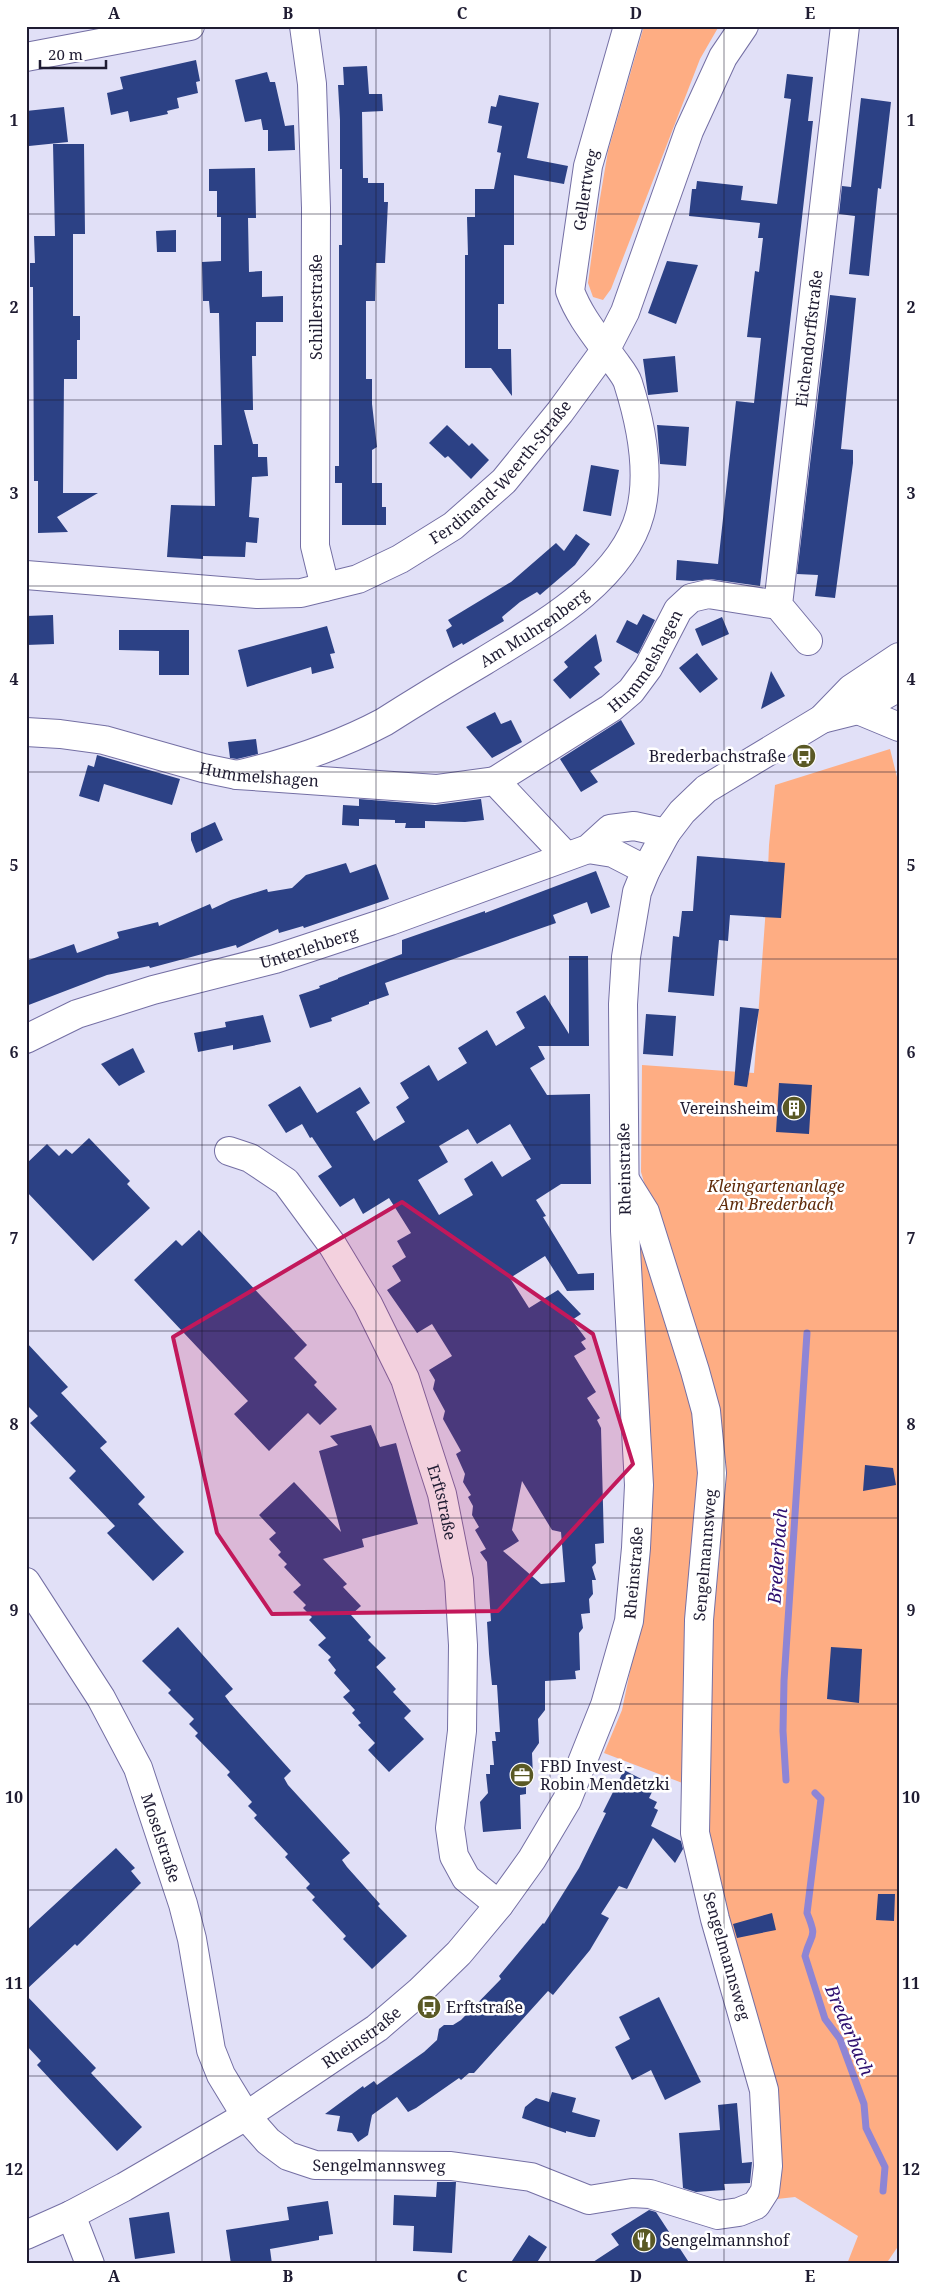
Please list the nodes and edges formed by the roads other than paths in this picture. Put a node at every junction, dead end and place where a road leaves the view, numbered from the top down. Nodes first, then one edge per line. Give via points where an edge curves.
1 (190, 26) edge
2 (304, 26) edge
3 (628, 26) edge
4 (744, 26) edge
5 (846, 26) edge
6 (26, 57) edge
7 (606, 349) junction
8 (26, 575) edge
9 (326, 587) junction
10 (778, 605) junction
11 (808, 640) dead end
12 (899, 657) edge
13 (899, 686) edge
14 (858, 710) junction
15 (822, 719) junction
16 (899, 727) edge
17 (26, 732) edge
18 (237, 775) junction
19 (495, 780) junction
20 (666, 833) junction
21 (577, 853) junction
22 (646, 870) junction
23 (26, 1039) edge
24 (229, 1151) dead end
25 (625, 1180) junction
26 (26, 1582) edge
27 (499, 1905) junction
28 (246, 2116) junction
29 (71, 2215) junction
30 (26, 2235) edge
31 (90, 2264) edge

1 - 6 street
2 - 9 street, Schillerstraße via 312,84 316,208 315,546
3 - 7 street, Gellertweg via 588,166 570,291 578,311
4 - 7 street, Ferdinand-Weerth-Straße via 723,57 689,131 625,312
5 - 10 street, Eichendorffstraße
7 - 9 street, Ferdinand-Weerth-Straße via 504,481 453,526 400,559 358,579
7 - 18 street, Am Muhrenberg via 628,381 643,442 644,486 640,514 631,538 618,557 596,582 551,619 384,722 355,737 284,764
8 - 9 street, Ferdinand-Weerth-Straße via 257,594 302,594
10 - 11 street
10 - 19 street, Hummelshagen via 708,594 691,598 678,610 648,668 631,691 611,708
12 - 15 street, Rheinstraße via 851,689
13 - 14 street, Rheinstraße
14 - 15 street, Rheinstraße
14 - 16 street
15 - 20 street, Rheinstraße via 706,788
17 - 18 street, Hummelshagen via 104,740
18 - 19 street, Hummelshagen via 436,789
19 - 21 street
20 - 21 street, Unterlehberg via 634,826 610,829
20 - 22 street, Rheinstraße
21 - 22 street, Unterlehberg via 614,853
21 - 23 street, Unterlehberg via 390,922 276,959 153,990 77,1014
22 - 25 street, Rheinstraße via 637,892 626,957 623,1004
24 - 27 street, Erftstraße via 250,1158 286,1182 338,1254 368,1304 402,1373 442,1494 459,1580 463,1645 462,1731 450,1828 454,1856 466,1878
25 - 27 street, Rheinstraße via 639,1486 629,1621 605,1705 567,1800 532,1859
25 - 28 street, Sengelmannsweg via 645,1212 706,1411 712,1473 699,1620 695,1833 715,1919 764,2090 766,2191 756,2205 718,2215 650,2194 632,2193 589,2200 531,2177 460,2167 315,2165 288,2156 268,2141
26 - 28 street, Moselstraße via 102,1698 138,1768 183,1904 211,2050 221,2075
27 - 28 street, Rheinstraße via 459,1953 391,2016
28 - 29 street, Rheinstraße
29 - 30 street, Rheinstraße
29 - 31 street

